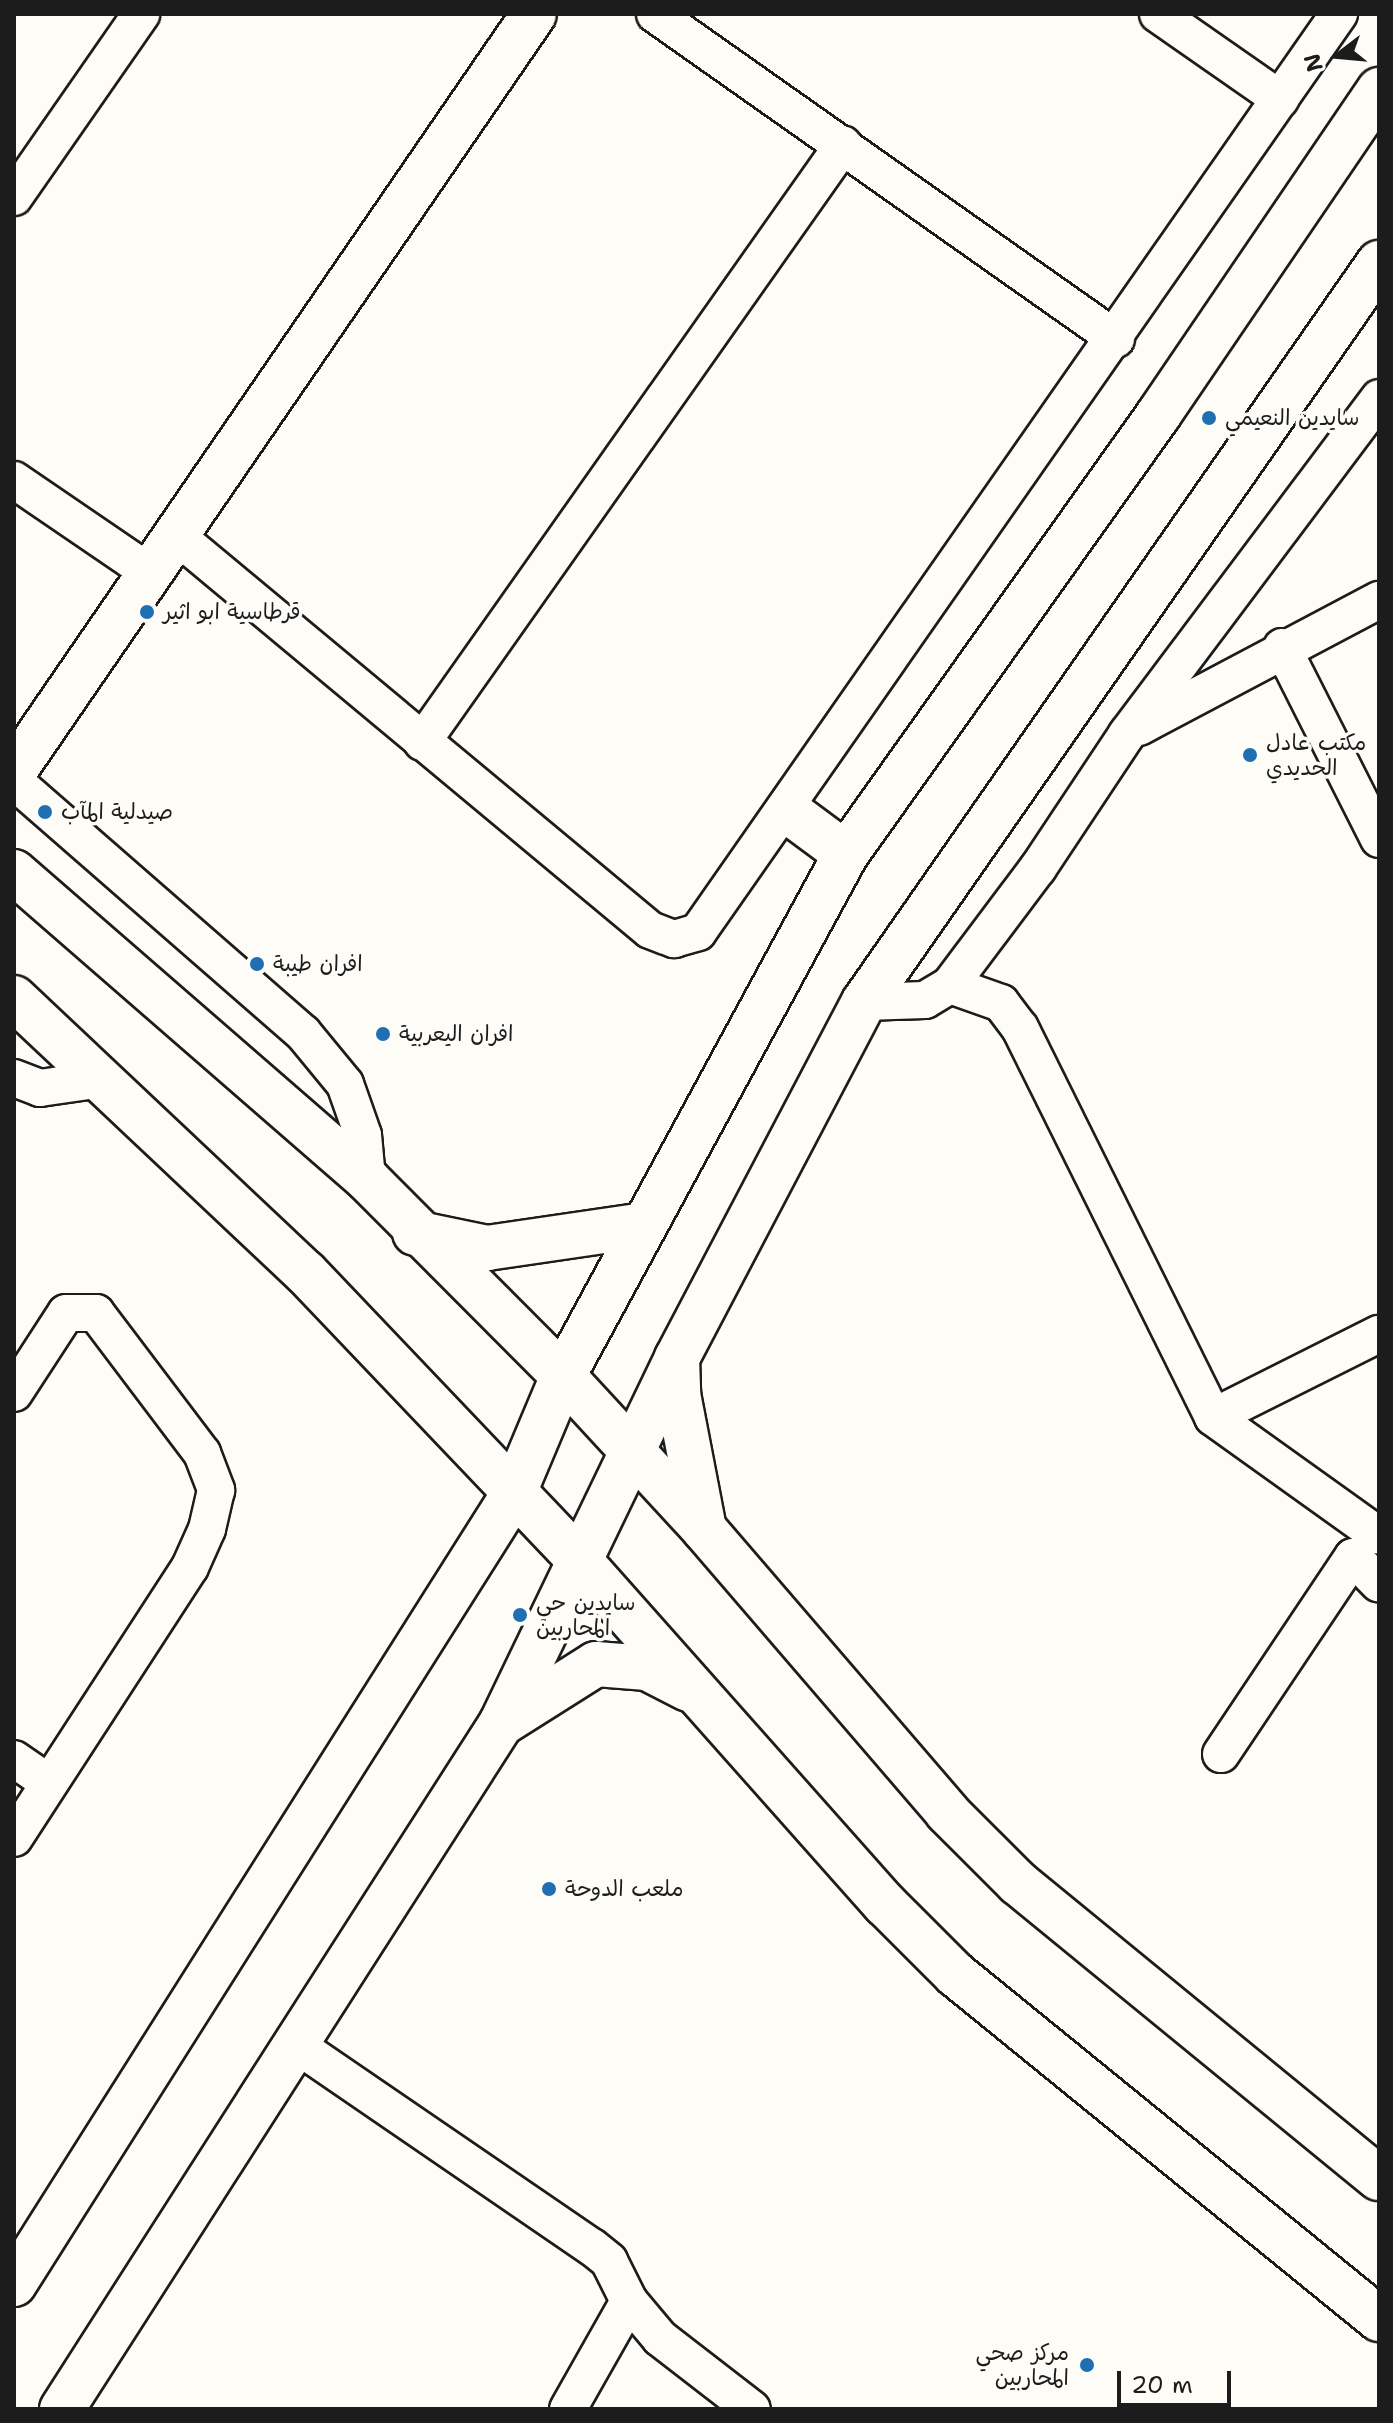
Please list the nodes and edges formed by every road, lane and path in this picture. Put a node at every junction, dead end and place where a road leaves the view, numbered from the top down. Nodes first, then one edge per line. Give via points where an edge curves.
1 (141, 14) edge
2 (534, 14) edge
3 (655, 14) edge
4 (1158, 14) edge
5 (1339, 14) edge
6 (1379, 90) edge
7 (1280, 99) junction
8 (843, 145) junction
9 (19, 177) edge
10 (1379, 263) edge
11 (1116, 339) junction
12 (1379, 398) edge
13 (14, 480) edge
14 (178, 537) junction
15 (152, 574) junction
16 (1379, 600) edge
17 (1282, 647) junction
18 (1127, 734) junction
19 (422, 742) junction
20 (14, 771) edge
21 (14, 781) edge
22 (788, 811) junction
23 (1379, 839) edge
24 (846, 854) junction
25 (14, 872) edge
26 (950, 985) junction
27 (14, 998) edge
28 (864, 1002) junction
29 (14, 1078) edge
30 (102, 1079) junction
31 (367, 1179) junction
32 (644, 1225) junction
33 (415, 1233) junction
34 (1379, 1334) edge
35 (677, 1358) junction
36 (563, 1376) junction
37 (14, 1393) edge
38 (1213, 1417) junction
39 (632, 1454) junction
40 (513, 1495) junction
41 (704, 1529) junction
42 (1379, 1536) edge
43 (581, 1562) junction
44 (1379, 1584) edge
45 (704, 1697) junction
46 (501, 1724) junction
47 (1221, 1754) dead end
48 (14, 1759) edge
49 (49, 1783) junction
50 (14, 1838) edge
51 (295, 2044) junction
52 (1379, 2178) edge
53 (14, 2284) edge
54 (629, 2301) junction
55 (1379, 2319) edge
56 (62, 2409) edge
57 (568, 2409) edge
58 (752, 2409) edge

1 - 9 street
2 - 14 main road
3 - 8 street
4 - 7 street
5 - 7 street
6 - 24 main road via 1159,414
7 - 11 street
8 - 11 street
8 - 19 street
10 - 28 main road
11 - 22 street
12 - 18 street
13 - 15 street
14 - 15 main road
14 - 19 street
15 - 20 main road
16 - 17 street
17 - 18 street
17 - 23 street
18 - 26 street via 1038,868
19 - 22 street via 661,936 687,937 708,923
21 - 31 street via 303,1033 345,1084 363,1135
22 - 24 main road
24 - 32 main road
25 - 31 main road
26 - 28 street via 925,1000
26 - 38 street via 1001,1003 1020,1028
27 - 30 main road
28 - 35 main road
29 - 30 street via 40,1088
30 - 40 main road via 305,1272
31 - 33 main road
32 - 33 main road via 487,1248
32 - 36 main road
33 - 36 main road
34 - 38 street
35 - 39 main road
35 - 41 main road via 678,1394
36 - 39 main road
36 - 40 main road
37 - 49 street via 66,1313 96,1313 202,1453 216,1490 190,1567
38 - 42 street
39 - 41 main road
39 - 43 main road
40 - 43 main road
40 - 53 main road
41 - 52 main road via 947,1812 1018,1883
43 - 45 main road
43 - 46 main road
44 - 47 street via 1353,1557
45 - 46 main road via 647,1668 596,1664
45 - 55 main road via 885,1904 955,1974
46 - 51 main road
48 - 49 street
49 - 50 street
51 - 54 street via 592,2247 609,2261
51 - 56 main road
54 - 57 street
54 - 58 street via 660,2338

